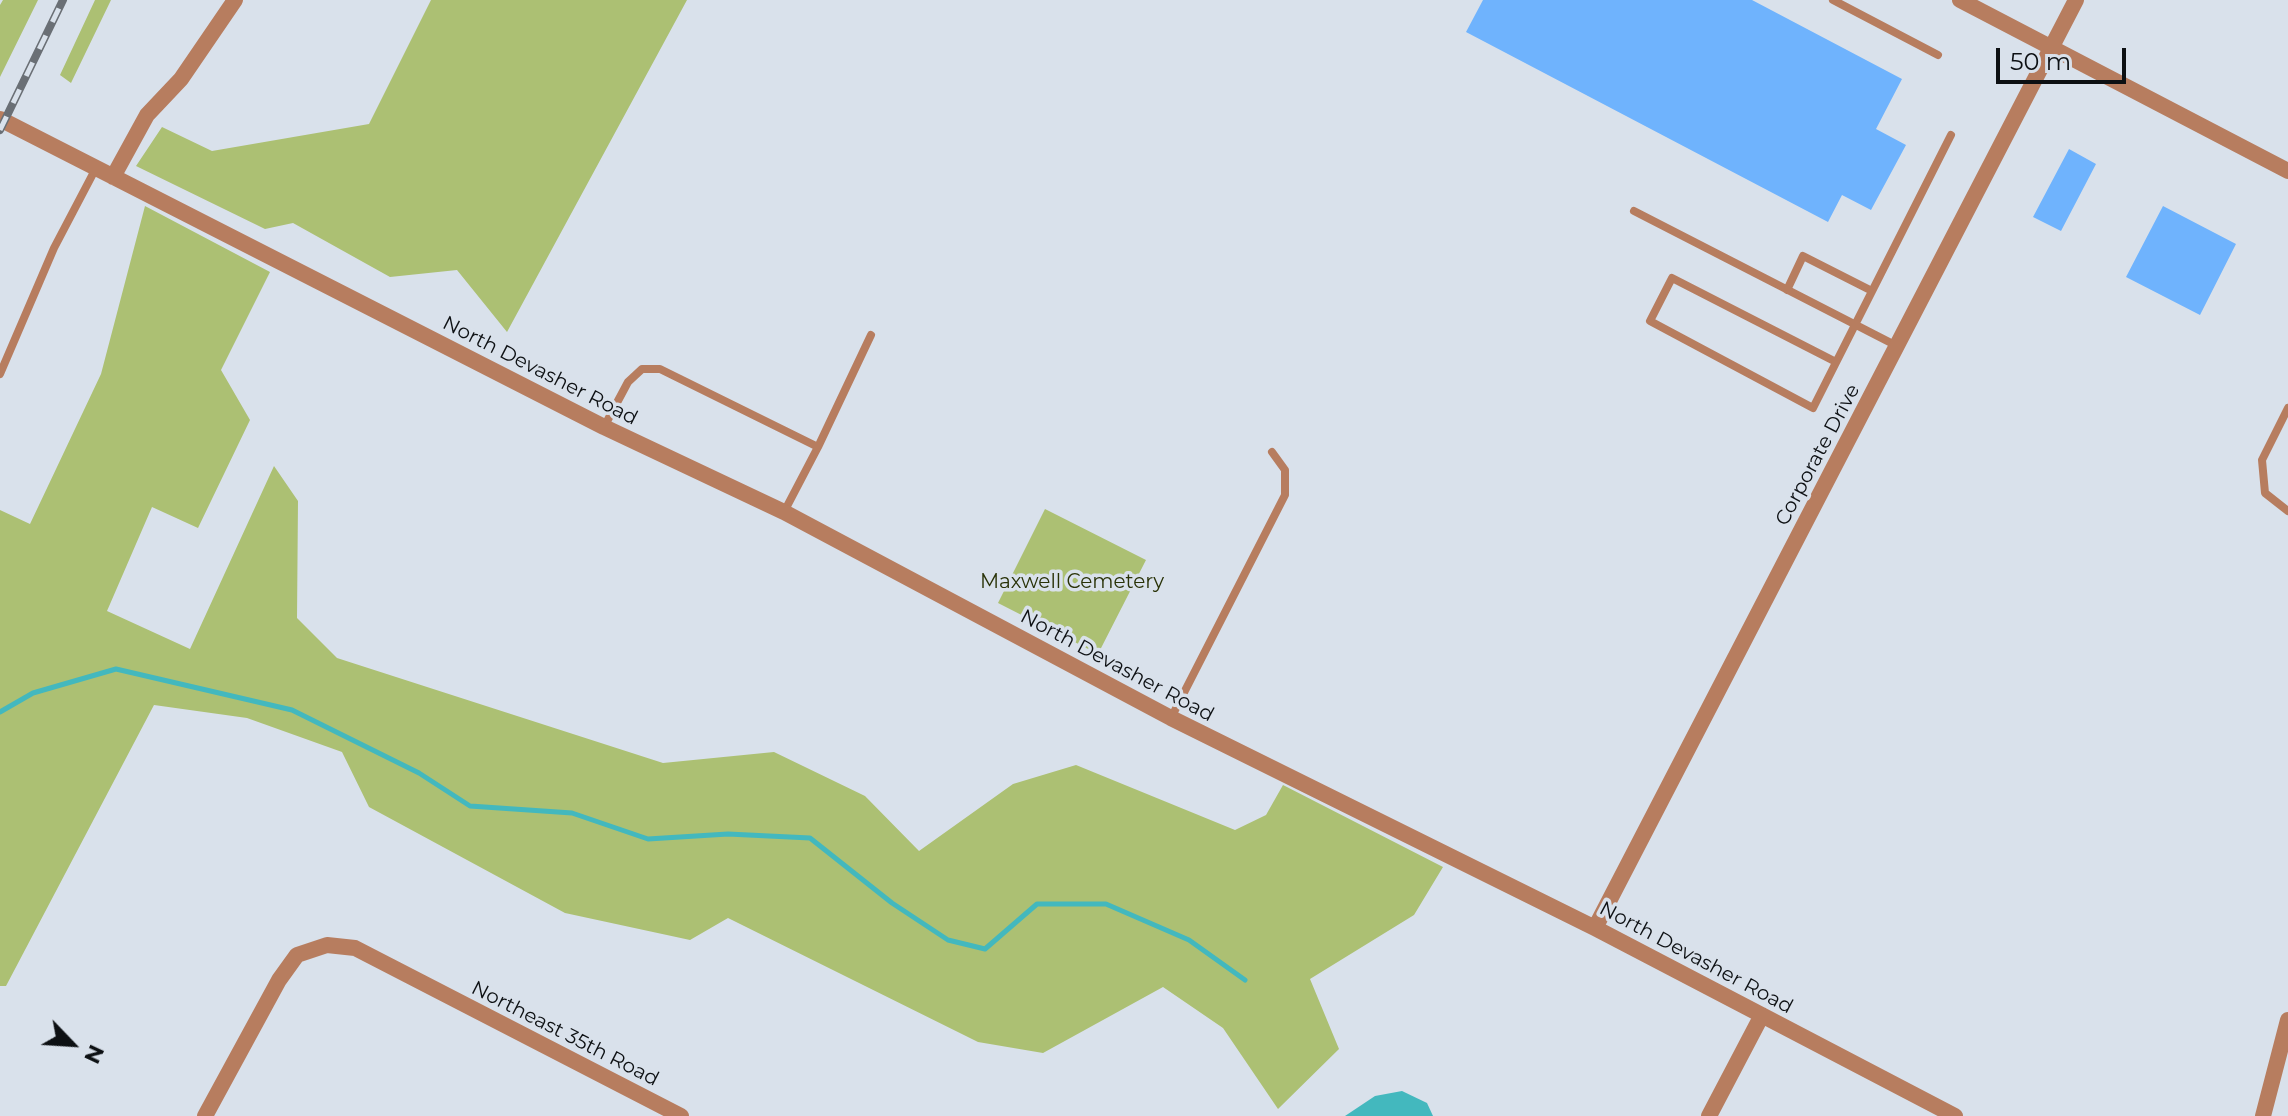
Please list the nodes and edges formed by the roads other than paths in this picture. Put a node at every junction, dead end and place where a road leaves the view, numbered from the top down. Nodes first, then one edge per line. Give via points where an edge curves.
1 (235, 0) edge
2 (1833, 0) edge
3 (1960, 0) edge
4 (2076, 0) edge
5 (2051, 48) junction
6 (1938, 55) dead end
7 (2, 120) edge
8 (1951, 135) dead end
9 (97, 168) junction
10 (2288, 171) edge
11 (113, 177) junction
12 (1634, 211) dead end
13 (1787, 290) junction
14 (1872, 291) junction
15 (1855, 324) junction
16 (871, 335) dead end
17 (1897, 346) junction
18 (1836, 362) junction
19 (0, 374) edge
20 (2288, 408) edge
21 (604, 427) junction
22 (818, 447) junction
23 (1272, 452) dead end
24 (2288, 511) edge
25 (784, 512) junction
26 (1171, 718) junction
27 (1595, 928) junction
28 (1762, 1015) junction
29 (2288, 1020) edge
30 (205, 1116) edge
31 (681, 1116) edge
32 (1709, 1116) edge
33 (1955, 1116) edge
34 (2263, 1116) edge

1 - 11 street via 181,79 147,115
2 - 6 lane
3 - 5 street
4 - 5 street, Corporate Drive
5 - 10 street
5 - 17 street, Corporate Drive
7 - 9 street, North Devasher Road
8 - 14 lane
9 - 11 street, North Devasher Road
9 - 19 lane via 54,248
11 - 21 street, North Devasher Road
12 - 13 lane
13 - 14 lane via 1803,256
13 - 15 lane
14 - 15 lane
15 - 17 lane
15 - 18 lane
16 - 22 lane
17 - 27 street, Corporate Drive
18 - 18 lane via 1813,408 1650,321 1672,278
20 - 24 lane via 2262,460 2265,493
21 - 22 lane via 628,382 642,369 660,369
21 - 25 street, North Devasher Road
22 - 25 lane
23 - 26 lane via 1285,470 1285,495
25 - 26 street, North Devasher Road
26 - 27 street, North Devasher Road
27 - 28 street, North Devasher Road
28 - 32 street
28 - 33 street, North Devasher Road
29 - 34 street
30 - 31 street, Northeast 35th Road via 258,1015 297,955 327,945 355,948

